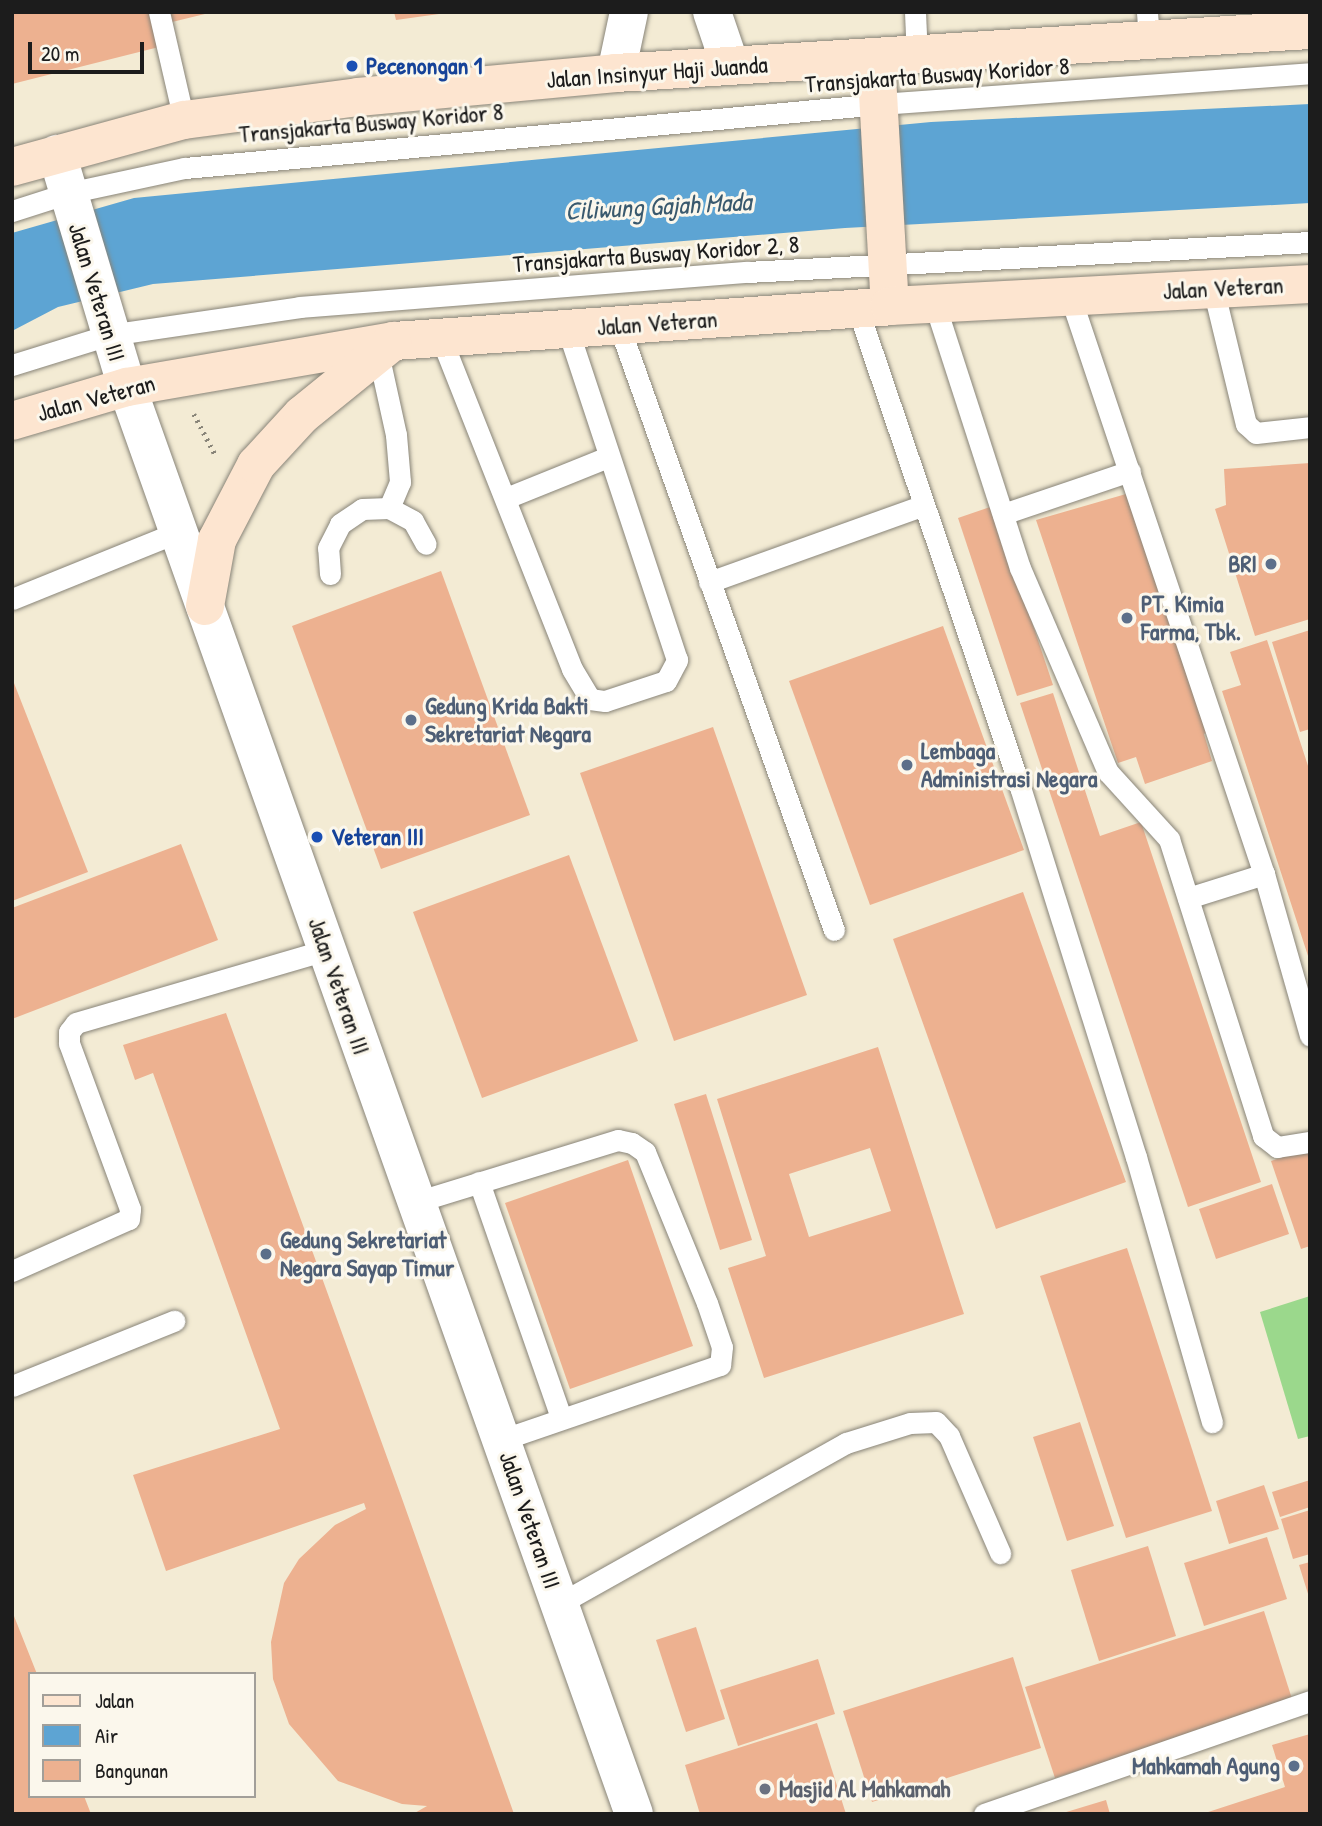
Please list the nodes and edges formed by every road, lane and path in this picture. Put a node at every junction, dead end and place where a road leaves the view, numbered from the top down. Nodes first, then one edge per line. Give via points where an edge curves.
1 (159, 12) edge
2 (629, 12) edge
3 (712, 12) edge
4 (915, 12) edge
5 (1148, 26) edge
6 (1310, 30) edge
7 (917, 57) junction
8 (876, 58) junction
9 (730, 65) junction
10 (616, 73) junction
11 (1310, 74) edge
12 (880, 112) junction
13 (184, 120) junction
14 (57, 154) junction
15 (12, 167) edge
16 (70, 199) junction
17 (12, 211) edge
18 (1310, 242) edge
19 (888, 249) junction
20 (1310, 284) edge
21 (1213, 288) junction
22 (1070, 296) junction
23 (935, 304) junction
24 (874, 308) junction
25 (619, 326) junction
26 (106, 328) junction
27 (568, 330) junction
28 (441, 338) junction
29 (386, 347) junction
30 (12, 365) edge
31 (183, 377) junction
32 (127, 387) junction
33 (12, 421) edge
34 (1310, 427) edge
35 (608, 457) junction
36 (1130, 471) junction
37 (248, 476) junction
38 (506, 498) junction
39 (924, 505) junction
40 (389, 508) junction
41 (1003, 514) junction
42 (180, 531) junction
43 (426, 544) dead end
44 (330, 575) dead end
45 (709, 582) junction
46 (12, 599) edge
47 (205, 606) junction
48 (1264, 874) junction
49 (1188, 898) junction
50 (834, 930) dead end
51 (326, 950) junction
52 (1310, 1036) edge
53 (1310, 1142) edge
54 (479, 1182) junction
55 (416, 1202) junction
56 (12, 1271) edge
57 (174, 1321) dead end
58 (12, 1386) edge
59 (561, 1418) junction
60 (1212, 1422) dead end
61 (501, 1440) junction
62 (1000, 1553) dead end
63 (559, 1604) junction
64 (1310, 1701) edge
65 (634, 1814) edge
66 (984, 1814) edge

1 - 13 lane
2 - 10 street
3 - 9 street
4 - 7 lane
5 - 6 main road, Jalan Insinyur Haji Juanda
5 - 7 main road, Jalan Insinyur Haji Juanda
7 - 8 main road, Jalan Insinyur Haji Juanda
8 - 9 main road, Jalan Insinyur Haji Juanda
8 - 12 main road
9 - 10 main road, Jalan Insinyur Haji Juanda
10 - 13 main road, Jalan Insinyur Haji Juanda via 358,97
11 - 12 lane, Transjakarta Busway Koridor 8
12 - 16 lane, Transjakarta Busway Koridor 8 via 185,167
12 - 19 main road
13 - 14 main road, Jalan Insinyur Haji Juanda
14 - 15 main road, Jalan Insinyur Haji Juanda
14 - 16 street, Jalan Veteran III
16 - 17 lane, Transjakarta Busway Koridor 8
16 - 26 street, Jalan Veteran III
18 - 19 lane, Transjakarta Busway Koridor 2, 8
19 - 24 main road
19 - 26 lane, Transjakarta Busway Koridor 2, 8
20 - 21 main road, Jalan Veteran
21 - 22 main road, Jalan Veteran
21 - 34 lane via 1245,424 1256,433
22 - 23 main road, Jalan Veteran
22 - 36 lane
23 - 24 main road, Jalan Veteran
23 - 41 lane
24 - 25 main road, Jalan Veteran
24 - 39 lane
25 - 27 main road, Jalan Veteran
25 - 45 lane
26 - 30 lane, Transjakarta Busway Koridor 2, 8
26 - 32 street, Jalan Veteran III
27 - 28 main road, Jalan Veteran
27 - 35 lane
28 - 29 main road, Jalan Veteran
28 - 38 lane
29 - 31 main road, Jalan Veteran
29 - 37 main road via 302,415
29 - 40 lane via 400,482
31 - 32 main road, Jalan Veteran
31 - 37 path via 201,431 216,455
32 - 33 main road, Jalan Veteran
32 - 42 street, Jalan Veteran III
35 - 38 lane
35 - 38 lane via 677,660 666,681 641,692 605,701 590,699 572,668
36 - 41 lane
36 - 48 lane
37 - 47 main road via 217,540
39 - 45 lane
39 - 60 lane via 1025,800 1136,1157
40 - 43 lane via 413,521
40 - 44 lane via 362,509 340,524 328,548
41 - 49 lane via 1020,568 1108,772 1162,827
42 - 46 lane
42 - 47 street, Jalan Veteran III
45 - 50 lane
47 - 51 street, Jalan Veteran III
48 - 49 lane
48 - 52 lane
49 - 53 lane via 1264,1136 1276,1147
51 - 55 street, Jalan Veteran III
51 - 56 lane via 76,1023 69,1032 69,1043 130,1209 129,1219
54 - 55 lane
54 - 59 lane
54 - 59 lane via 618,1140 632,1143 645,1152 711,1314 722,1348 720,1365
55 - 61 street, Jalan Veteran III
57 - 58 lane
59 - 61 lane
61 - 63 street, Jalan Veteran III
62 - 63 lane via 949,1436 936,1422 910,1423 846,1443
63 - 65 street, Jalan Veteran III
64 - 66 lane

